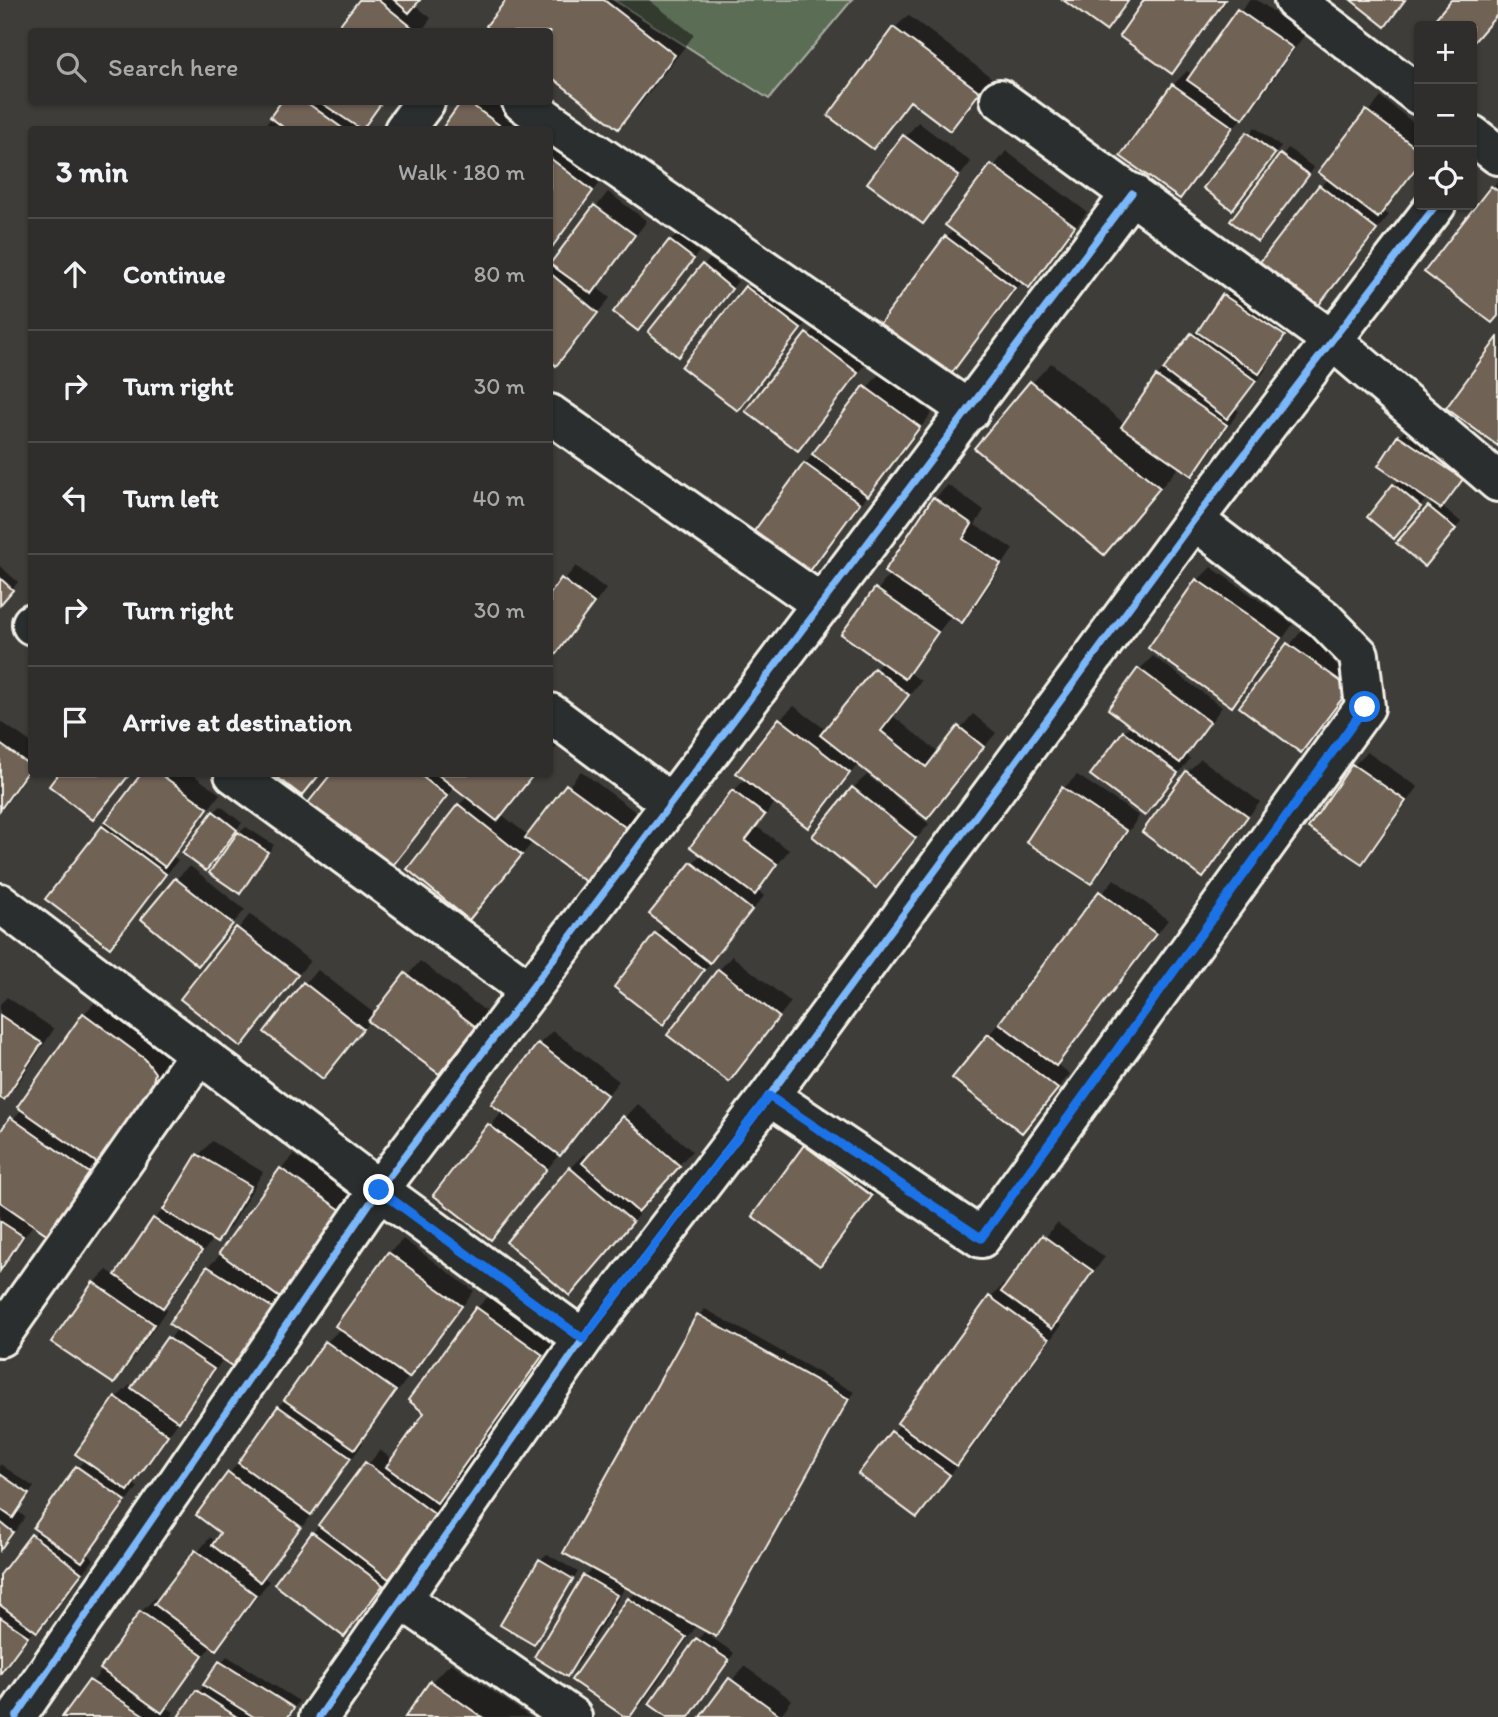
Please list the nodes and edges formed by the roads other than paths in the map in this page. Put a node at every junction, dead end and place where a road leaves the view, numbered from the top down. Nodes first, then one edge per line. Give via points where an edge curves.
1 (1294, 0) edge
2 (1414, 91) edge
3 (1000, 99) dead end
4 (423, 105) edge
5 (526, 105) edge
6 (407, 126) edge
7 (1132, 193) junction
8 (1432, 210) edge
9 (1333, 341) junction
10 (970, 411) junction
11 (553, 416) edge
12 (1498, 482) edge
13 (1194, 520) junction
14 (823, 605) junction
15 (553, 715) edge
16 (238, 777) edge
17 (672, 804) junction
18 (3, 911) edge
19 (530, 991) junction
20 (198, 1055) junction
21 (769, 1096) junction
22 (379, 1190) junction
23 (0, 1337) edge
24 (583, 1339) junction
25 (401, 1599) junction
26 (16, 1717) edge
27 (319, 1717) edge
28 (572, 1717) edge

1 - 2 street
3 - 7 street
4 - 6 street
5 - 10 street
7 - 9 street
7 - 10 street
8 - 9 street
9 - 12 street
9 - 13 street
10 - 14 street
11 - 14 street
13 - 21 street
13 - 21 street via 1324,619 1359,655 1365,707 981,1238
14 - 17 street
15 - 17 street
16 - 19 street
17 - 19 street
18 - 20 street
19 - 22 street
20 - 22 street
20 - 23 street
21 - 24 street
22 - 24 street
22 - 26 street
24 - 25 street
25 - 27 street
25 - 28 street

